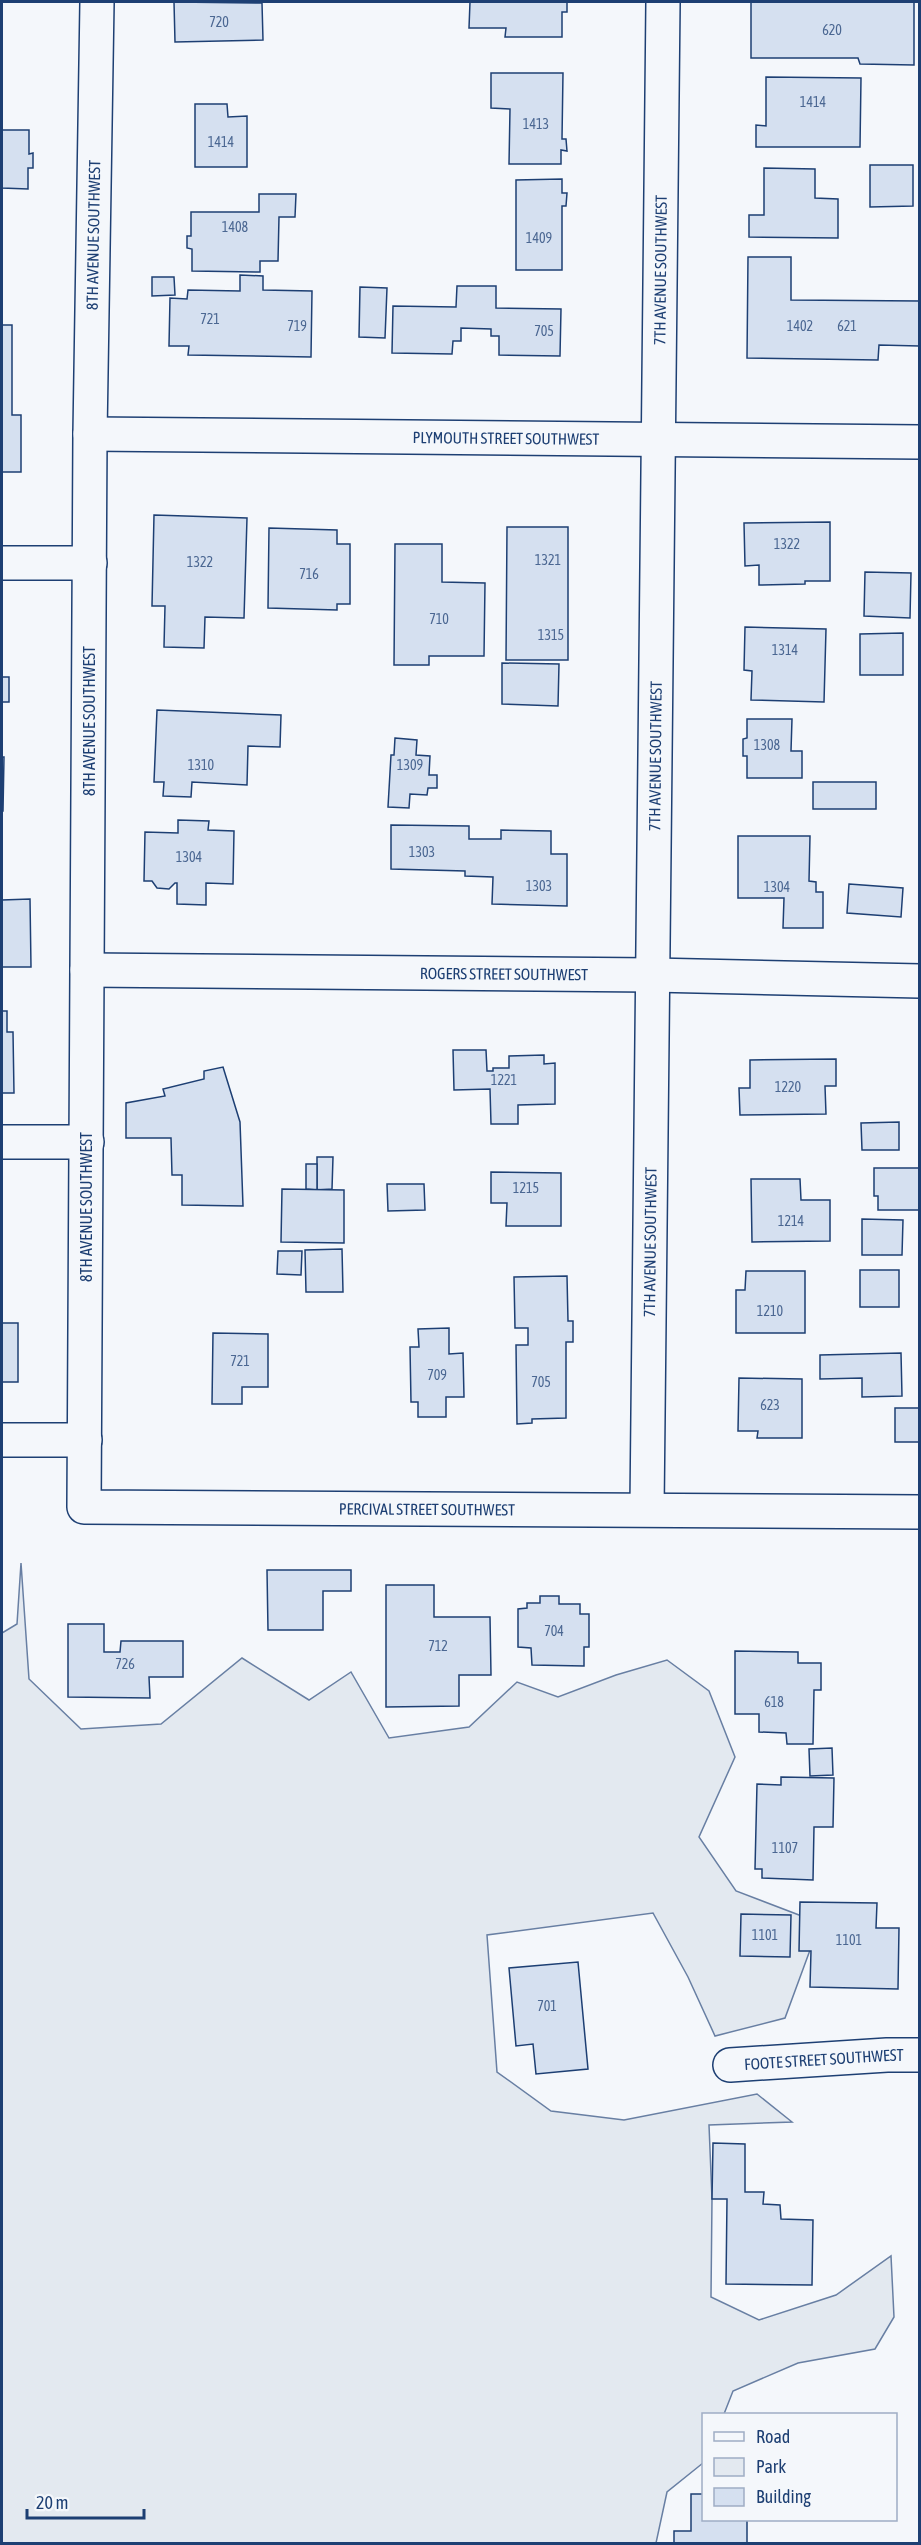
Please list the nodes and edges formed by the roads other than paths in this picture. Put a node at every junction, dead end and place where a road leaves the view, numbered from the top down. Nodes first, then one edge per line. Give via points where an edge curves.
1 (97, 2) edge
2 (663, 2) edge
3 (90, 435) junction
4 (658, 441) junction
5 (920, 442) edge
6 (2, 563) edge
7 (90, 563) junction
8 (87, 970) junction
9 (653, 975) junction
10 (920, 981) edge
11 (2, 1142) edge
12 (87, 1143) junction
13 (2, 1440) edge
14 (85, 1440) junction
15 (647, 1509) junction
16 (920, 1512) edge
17 (920, 2055) edge
18 (730, 2065) dead end

1 - 3 street, 8TH AVENUE SOUTHWEST
2 - 4 street, 7TH AVENUE SOUTHWEST
3 - 4 street, PLYMOUTH STREET SOUTHWEST
3 - 7 street, 8TH AVENUE SOUTHWEST
4 - 5 street, PLYMOUTH STREET SOUTHWEST
4 - 9 street, 7TH AVENUE SOUTHWEST
6 - 7 street
7 - 8 street, 8TH AVENUE SOUTHWEST
8 - 9 street, ROGERS STREET SOUTHWEST
8 - 12 street, 8TH AVENUE SOUTHWEST
9 - 10 street, ROGERS STREET SOUTHWEST
9 - 15 street, 7TH AVENUE SOUTHWEST
11 - 12 street
12 - 14 street, 8TH AVENUE SOUTHWEST
13 - 14 street
14 - 15 street, PERCIVAL STREET SOUTHWEST via 84,1507
15 - 16 street, PERCIVAL STREET SOUTHWEST
17 - 18 street, FOOTE STREET SOUTHWEST

